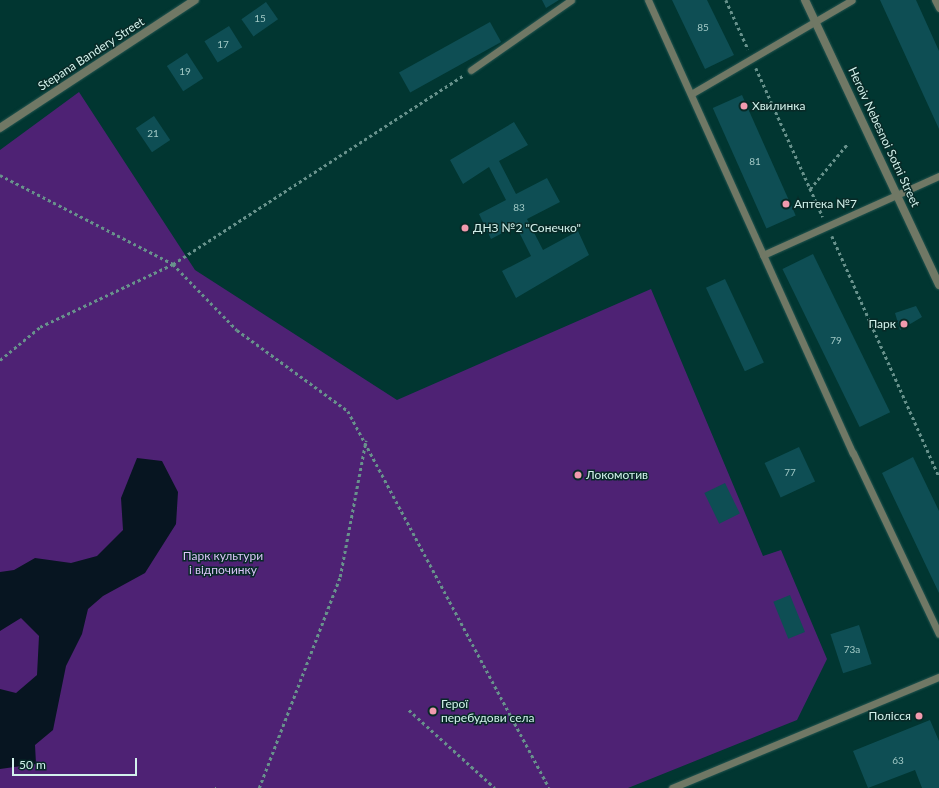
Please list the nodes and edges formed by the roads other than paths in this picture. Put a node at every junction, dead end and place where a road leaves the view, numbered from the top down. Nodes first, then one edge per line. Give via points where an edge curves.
1 (195, 0) edge
2 (571, 0) edge
3 (648, 0) edge
4 (805, 0) edge
5 (852, 0) edge
6 (936, 0) edge
7 (939, 8) edge
8 (816, 21) junction
9 (471, 70) road end
10 (691, 94) junction
11 (0, 128) edge
12 (939, 176) edge
13 (898, 195) junction
14 (763, 255) junction
15 (939, 285) edge
16 (939, 634) edge
17 (939, 677) edge
18 (672, 788) edge

1 - 11 street, Stepana Bandery Street
2 - 9 lane
3 - 10 lane
4 - 8 street, Heroiv Nebesnoi Sotni Street
5 - 8 lane
6 - 7 lane
8 - 10 lane
8 - 13 street, Heroiv Nebesnoi Sotni Street
10 - 14 lane
12 - 13 lane
13 - 14 lane
13 - 15 street, Heroiv Nebesnoi Sotni Street
14 - 16 lane
17 - 18 lane

